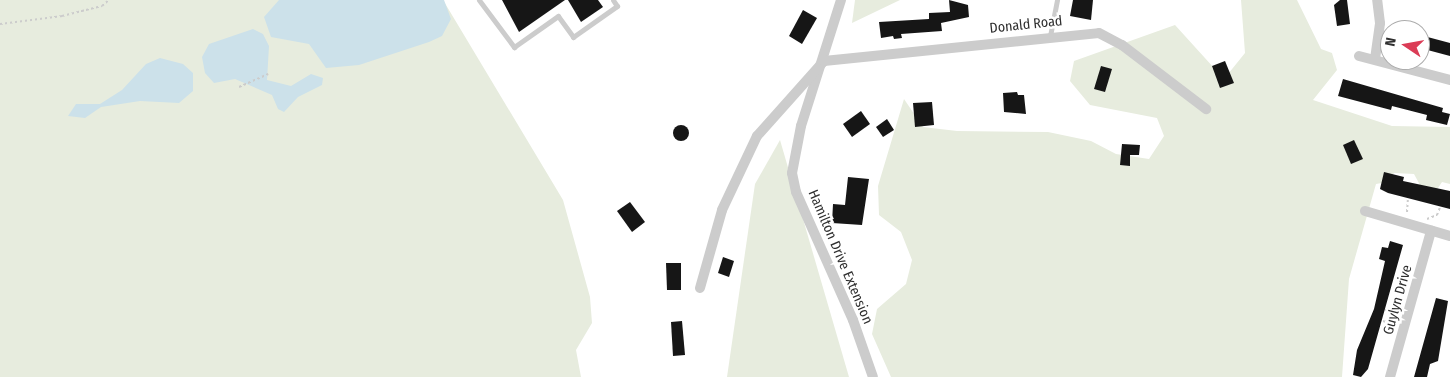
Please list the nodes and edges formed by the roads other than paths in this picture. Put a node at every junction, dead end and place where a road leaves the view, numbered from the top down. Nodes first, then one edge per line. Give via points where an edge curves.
1 (479, 0) edge
2 (613, 0) edge
3 (840, 0) edge
4 (1056, 0) edge
5 (1377, 0) edge
6 (1050, 36) junction
7 (1359, 56) dead end
8 (1375, 59) junction
9 (824, 61) junction
10 (1450, 80) edge
11 (1206, 109) dead end
12 (1365, 211) dead end
13 (1431, 231) junction
14 (1450, 236) edge
15 (700, 288) dead end
16 (873, 377) edge
17 (1390, 377) edge

1 - 2 lane via 514,46 558,16 573,37 617,6
3 - 9 street, Hamilton Drive Extension
4 - 6 lane
5 - 8 street via 1380,23
6 - 9 street, Donald Road
6 - 11 street, Donald Road via 1099,33 1122,45
7 - 8 street
8 - 10 street
9 - 15 street, Hamilton Drive Extension via 757,136 722,210
9 - 16 street, Hamilton Drive Extension via 801,126 792,173 796,192 853,320
12 - 13 street
13 - 14 street
13 - 17 street, Guylyn Drive

